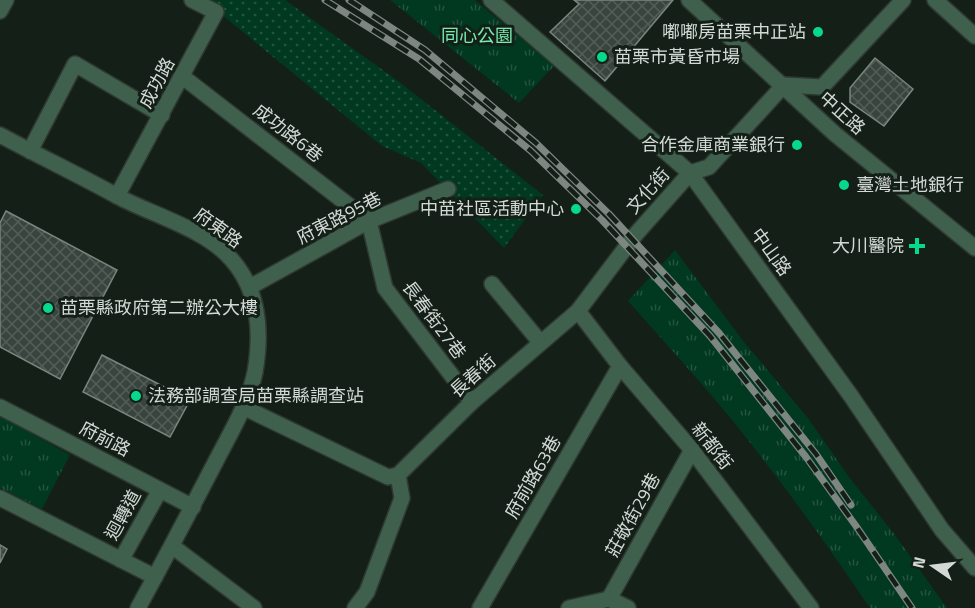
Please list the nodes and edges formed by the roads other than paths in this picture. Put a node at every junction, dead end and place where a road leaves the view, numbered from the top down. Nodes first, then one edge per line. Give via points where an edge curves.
1 (6, 0) edge
2 (192, 0) edge
3 (491, 0) edge
4 (689, 0) edge
5 (903, 0) edge
6 (935, 0) edge
7 (0, 11) edge
8 (975, 36) edge
9 (183, 77) junction
10 (784, 85) junction
11 (162, 115) junction
12 (0, 135) edge
13 (30, 151) junction
14 (690, 173) junction
15 (448, 189) dead end
16 (117, 196) junction
17 (369, 221) junction
18 (975, 248) edge
19 (492, 284) dead end
20 (250, 287) junction
21 (578, 311) junction
22 (540, 342) junction
23 (620, 366) junction
24 (472, 402) junction
25 (0, 407) edge
26 (243, 407) junction
27 (692, 450) junction
28 (398, 475) junction
29 (160, 490) junction
30 (0, 498) edge
31 (193, 507) junction
32 (172, 546) junction
33 (121, 560) junction
34 (975, 568) edge
35 (155, 577) junction
36 (609, 599) junction
37 (138, 608) edge
38 (254, 608) edge
39 (355, 608) edge
40 (480, 608) edge
41 (569, 608) edge
42 (628, 608) edge
43 (811, 608) edge

1 - 7 street
2 - 9 street, 成功路 via 216,12
3 - 14 street, 中山路
4 - 10 street, 中正路
5 - 10 street via 822,87
6 - 8 street
9 - 11 street, 成功路
9 - 17 street, 成功路6巷
10 - 14 street, 文化街 via 710,167
10 - 18 street, 中正路 via 835,134
11 - 13 street via 75,64
11 - 16 street, 成功路
12 - 13 street, 府東路
13 - 16 street, 府東路
14 - 21 street, 文化街 via 636,234
14 - 34 street, 中山路 via 851,396 942,531
15 - 17 street, 府東路95巷
16 - 20 street, 府東路 via 188,228 219,249 232,260
17 - 20 street, 府東路95巷
17 - 24 street, 長春街27巷 via 385,288
19 - 22 street
20 - 26 street, 府東路 via 259,333 255,374
21 - 22 street, 長春街
21 - 23 street, 新都街
22 - 24 street, 長春街
23 - 27 street, 新都街
23 - 40 street, 府前路63巷
24 - 28 street, 長春街
25 - 29 street, 府前路
26 - 28 street via 388,477
26 - 31 street, 府東路
27 - 36 street, 莊敬街29巷
27 - 43 street, 新都街
28 - 39 street via 402,498 367,592
29 - 31 street, 府前路
29 - 33 street, 迴轉道
30 - 33 street
31 - 32 street, 府東路
32 - 35 street, 府東路
32 - 38 street
33 - 35 street
35 - 37 street, 府東路
36 - 41 street
36 - 42 street

